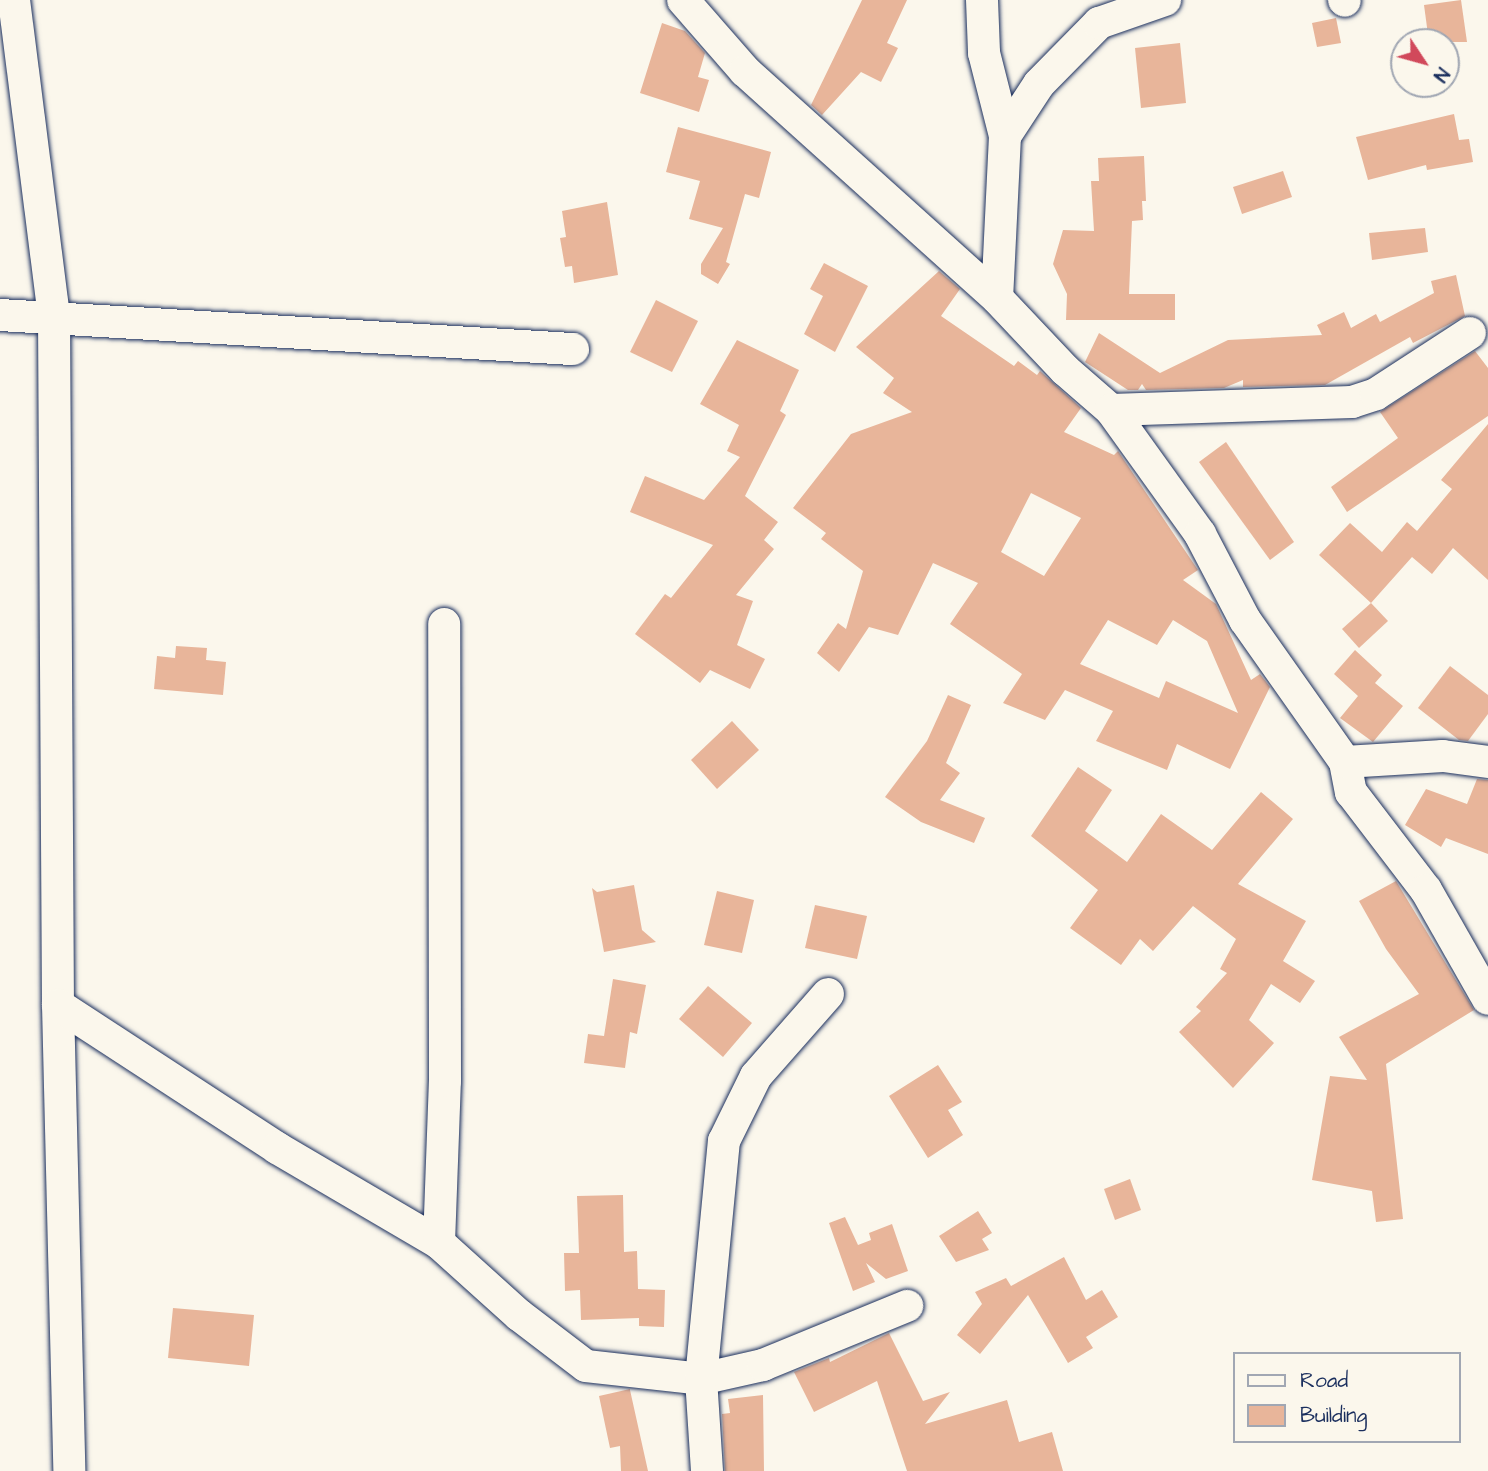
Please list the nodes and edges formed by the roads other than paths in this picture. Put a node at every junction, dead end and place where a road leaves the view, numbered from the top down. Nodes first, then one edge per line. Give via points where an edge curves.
1 (14, 0) edge
2 (683, 0) edge
3 (982, 0) edge
4 (1165, 0) edge
5 (1005, 136) junction
6 (997, 298) junction
7 (0, 315) edge
8 (54, 315) junction
9 (1470, 333) dead end
10 (573, 349) dead end
11 (1111, 410) junction
12 (444, 624) dead end
13 (1345, 762) junction
14 (1488, 762) edge
15 (828, 994) dead end
16 (1488, 999) edge
17 (58, 1005) junction
18 (439, 1243) junction
19 (907, 1306) dead end
20 (701, 1379) junction
21 (69, 1471) edge
22 (707, 1471) edge

1 - 8 street
2 - 6 street via 746,71
3 - 5 street via 984,53
4 - 5 street via 1099,23 1038,84
5 - 6 street
6 - 11 street via 1065,370
7 - 8 street
8 - 10 street
8 - 17 street
9 - 11 street via 1376,394 1352,402
11 - 13 street via 1176,498 1245,620
12 - 18 street via 444,1081
13 - 14 street via 1443,757
13 - 16 street via 1351,792 1426,890
15 - 20 street via 755,1076 724,1140
17 - 18 street via 277,1148
17 - 21 street
18 - 20 street via 586,1366
19 - 20 street via 763,1365
20 - 22 street

